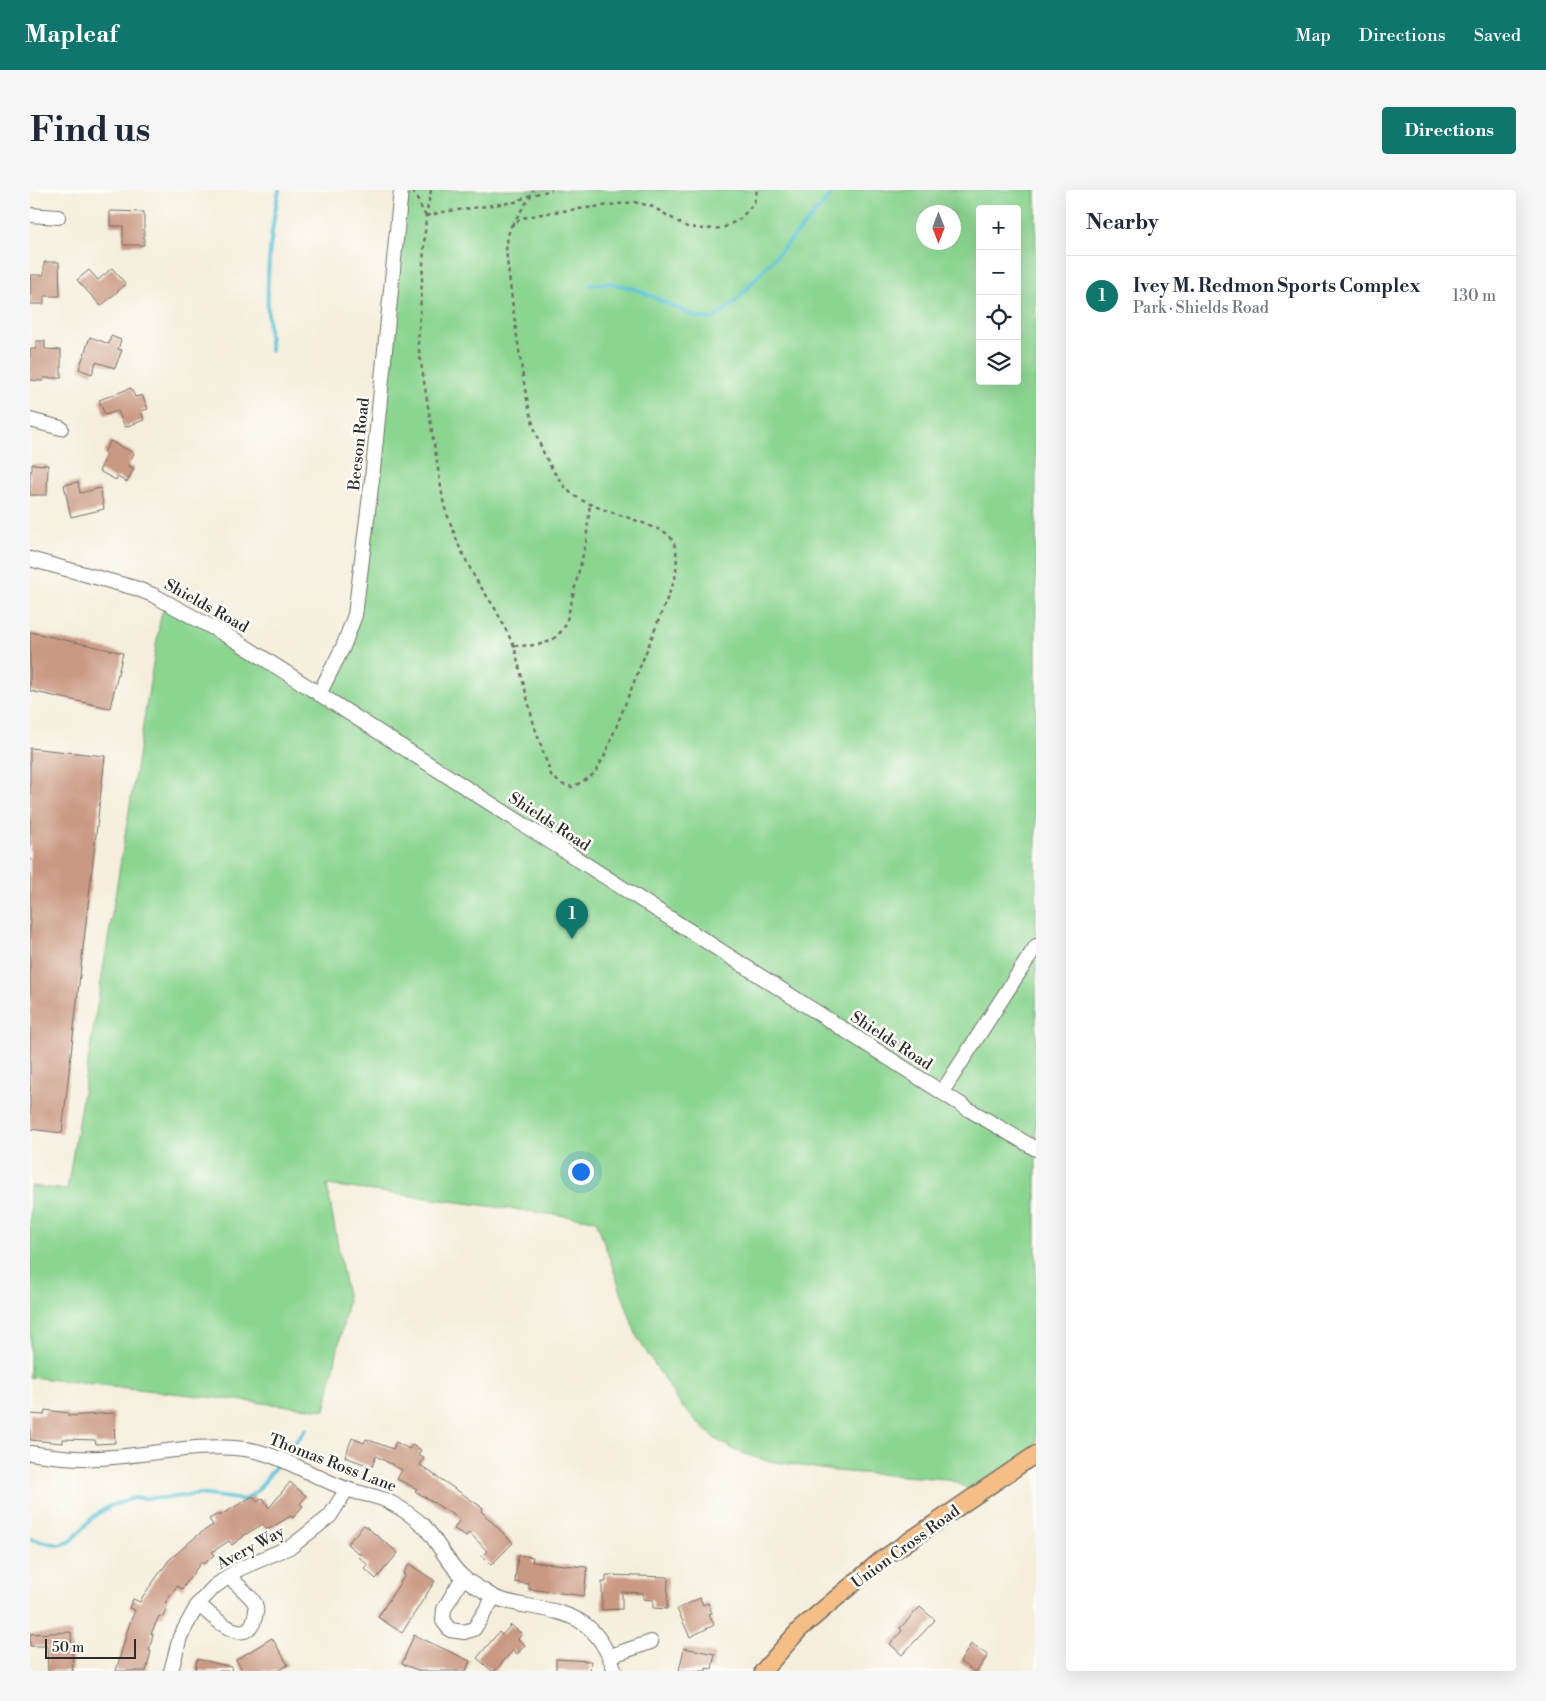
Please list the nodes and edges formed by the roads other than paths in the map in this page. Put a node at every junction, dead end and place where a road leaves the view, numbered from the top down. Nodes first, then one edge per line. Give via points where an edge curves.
1 (401, 190) edge
2 (30, 214) edge
3 (58, 217) dead end
4 (30, 420) edge
5 (61, 428) dead end
6 (30, 559) edge
7 (319, 694) junction
8 (1036, 946) edge
9 (942, 1092) junction
10 (1036, 1149) edge
11 (30, 1454) edge
12 (1036, 1454) edge
13 (347, 1490) junction
14 (228, 1576) junction
15 (463, 1577) junction
16 (494, 1597) junction
17 (198, 1604) junction
18 (651, 1642) dead end
19 (610, 1656) junction
20 (171, 1671) edge
21 (614, 1671) edge
22 (763, 1671) edge

1 - 7 street, Beeson Road via 355,615
2 - 3 street
4 - 5 street
6 - 7 street, Shields Road via 153,595 235,640
7 - 9 street, Shields Road
8 - 9 street
9 - 10 street, Shields Road
11 - 13 street, Thomas Ross Lane via 80,1459 210,1448 244,1449 269,1454
12 - 22 main road, Union Cross Road via 881,1560 800,1629
13 - 14 street, Avery Way via 330,1516 292,1546
13 - 15 street, Thomas Ross Lane via 375,1496 408,1514 424,1527
14 - 17 street, Avery Way
14 - 17 street via 255,1603 257,1614 251,1626 241,1631 231,1630
15 - 16 street, Thomas Ross Lane
15 - 16 street via 444,1610 443,1621 450,1630 464,1632 474,1629
16 - 19 street, Thomas Ross Lane via 573,1616 597,1635
17 - 20 street, Avery Way via 180,1637
18 - 19 street
19 - 21 street, Thomas Ross Lane

